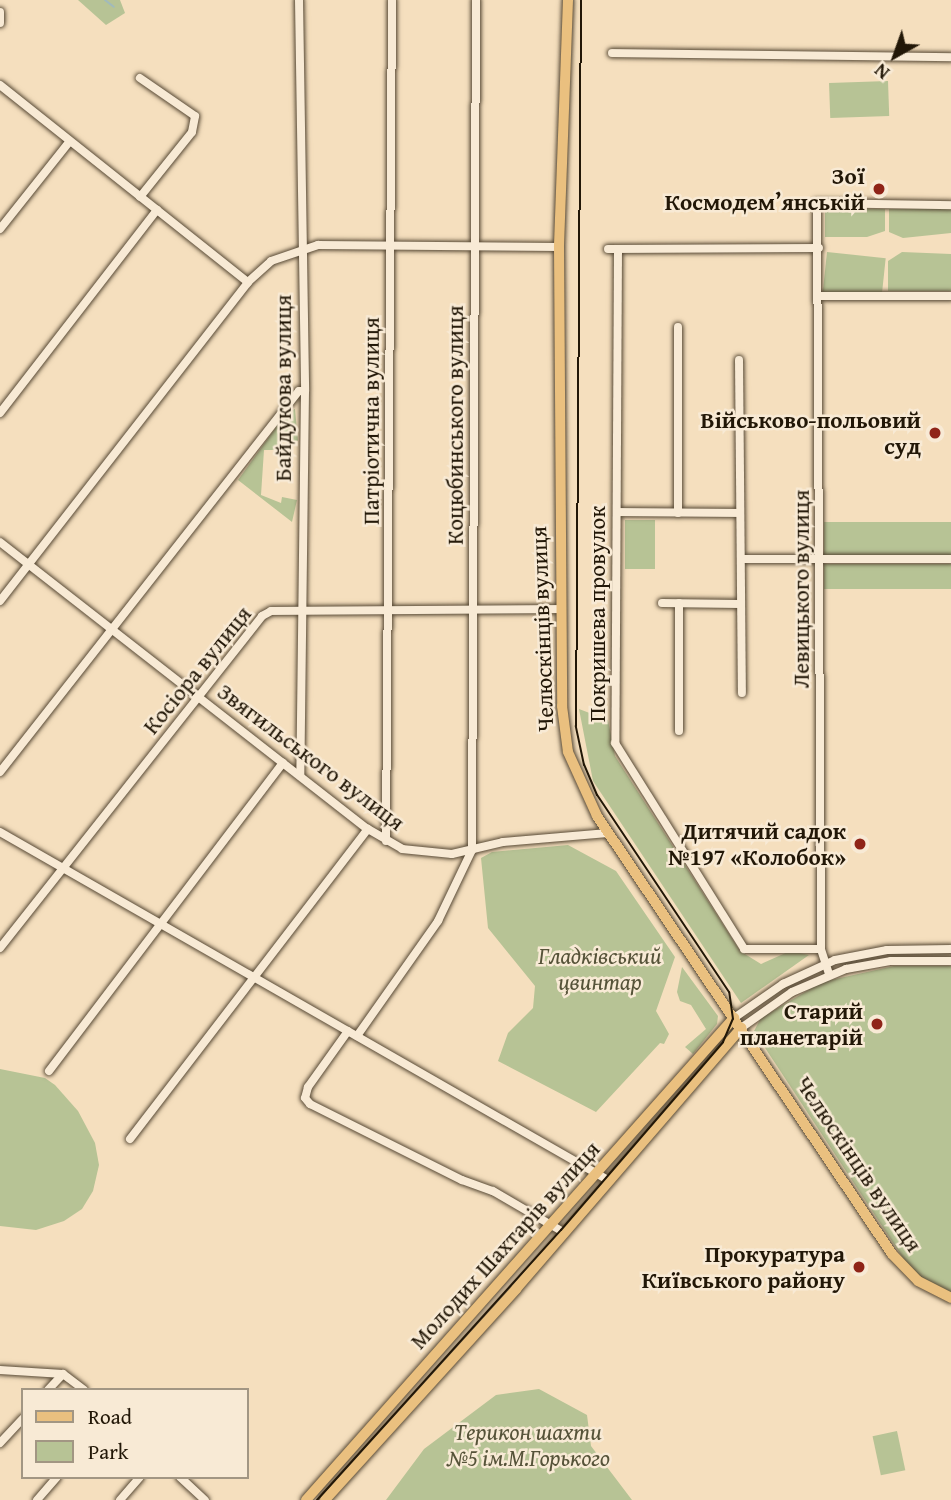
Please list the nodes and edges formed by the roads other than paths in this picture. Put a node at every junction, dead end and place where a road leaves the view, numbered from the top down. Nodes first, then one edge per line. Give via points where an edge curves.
1 (299, 0) edge
2 (392, 0) edge
3 (476, 0) edge
4 (568, 0) edge
5 (0, 12) edge
6 (0, 23) edge
7 (612, 53) dead end
8 (951, 57) edge
9 (140, 78) dead end
10 (0, 85) edge
11 (70, 141) junction
12 (140, 197) junction
13 (951, 205) edge
14 (157, 211) junction
15 (0, 229) edge
16 (391, 244) junction
17 (478, 245) junction
18 (559, 247) junction
19 (301, 248) junction
20 (819, 248) junction
21 (608, 249) dead end
22 (618, 249) junction
23 (248, 282) junction
24 (820, 296) junction
25 (951, 296) edge
26 (678, 327) dead end
27 (739, 360) dead end
28 (305, 391) junction
29 (0, 413) edge
30 (617, 512) junction
31 (678, 513) junction
32 (740, 513) junction
33 (0, 542) edge
34 (741, 559) junction
35 (819, 559) junction
36 (951, 559) edge
37 (29, 564) junction
38 (0, 601) edge
39 (662, 603) dead end
40 (679, 603) junction
41 (740, 604) junction
42 (474, 609) junction
43 (561, 609) junction
44 (303, 610) junction
45 (389, 611) junction
46 (112, 629) junction
47 (742, 693) dead end
48 (199, 697) junction
49 (679, 731) dead end
50 (283, 762) junction
51 (0, 772) edge
52 (300, 776) junction
53 (368, 829) junction
54 (0, 832) edge
55 (608, 833) junction
56 (387, 841) junction
57 (472, 850) junction
58 (63, 868) junction
59 (159, 923) junction
60 (0, 948) edge
61 (821, 949) junction
62 (951, 949) edge
63 (951, 961) edge
64 (826, 964) junction
65 (829, 974) junction
66 (253, 977) junction
67 (734, 1017) junction
68 (741, 1028) junction
69 (348, 1031) junction
70 (357, 1036) junction
71 (49, 1071) dead end
72 (130, 1139) dead end
73 (596, 1173) junction
74 (608, 1180) junction
75 (554, 1223) junction
76 (565, 1233) junction
77 (951, 1298) edge
78 (0, 1370) edge
79 (63, 1374) junction
80 (50, 1388) edge
81 (81, 1388) edge
82 (21, 1420) edge
83 (0, 1443) edge
84 (55, 1479) edge
85 (138, 1479) edge
86 (182, 1479) edge
87 (203, 1499) edge
88 (37, 1500) edge
89 (120, 1500) edge
90 (306, 1500) edge
91 (326, 1500) edge

1 - 19 street, Байдукова вулиця
2 - 16 street, Патріотична вулиця
3 - 17 street, Коцюбинського вулиця
4 - 18 main road, Челюскінців вулиця
5 - 6 street
7 - 8 street
9 - 12 street via 195,116 192,132
10 - 11 street
11 - 12 street
11 - 15 street
12 - 14 street
13 - 20 street, Левицького вулиця via 817,203
14 - 23 street
14 - 29 street
16 - 17 street
16 - 19 street
16 - 45 street, Патріотична вулиця
17 - 18 street
17 - 42 street, Коцюбинського вулиця
18 - 43 main road, Челюскінців вулиця
19 - 23 street via 264,265
19 - 28 street, Байдукова вулиця
20 - 22 street
20 - 24 street, Левицького вулиця
21 - 22 street
22 - 30 street, Покришева провулок
23 - 37 street
24 - 25 street
24 - 35 street, Левицького вулиця
26 - 31 street
27 - 32 street
28 - 44 street, Байдукова вулиця
28 - 46 street via 299,391
30 - 31 street
30 - 61 street, Покришева провулок via 615,743 744,949
31 - 32 street
32 - 34 street
33 - 37 street, Звягильського вулиця
34 - 35 street
34 - 41 street
35 - 36 street
35 - 61 street, Левицького вулиця
37 - 38 street
37 - 46 street, Звягильського вулиця
39 - 40 street
40 - 41 street
40 - 49 street
41 - 47 street
42 - 43 street, Косіора вулиця
42 - 45 street, Косіора вулиця
42 - 57 street, Коцюбинського вулиця
43 - 55 main road, Челюскінців вулиця via 562,706 568,752 584,795
44 - 45 street, Косіора вулиця
44 - 48 street, Косіора вулиця via 278,609 262,617
44 - 52 street, Байдукова вулиця
45 - 56 street, Патріотична вулиця
46 - 48 street, Звягильського вулиця
46 - 51 street
48 - 50 street, Звягильського вулиця
48 - 58 street, Косіора вулиця
50 - 52 street, Звягильського вулиця
50 - 59 street
52 - 53 street, Звягильського вулиця
53 - 56 street, Звягильського вулиця
53 - 66 street
54 - 58 street
55 - 57 street, Звягильського вулиця
55 - 67 main road, Челюскінців вулиця
56 - 57 street, Звягильського вулиця via 416,853 452,855
57 - 70 street via 439,921
58 - 59 street
58 - 60 street, Косіора вулиця
59 - 66 street
59 - 71 street
61 - 64 street, Левицького вулиця
62 - 64 street via 887,950
63 - 65 street via 883,962
64 - 65 street, Левицького вулиця
64 - 67 street via 783,984
65 - 68 street via 779,999
66 - 69 street
66 - 72 street
67 - 68 main road, Челюскінців вулиця
67 - 73 main road, Молодих Шахтарів вулиця
68 - 74 main road, Молодих Шахтарів вулиця
68 - 77 main road, Челюскінців вулиця via 892,1254 918,1281
69 - 70 street
69 - 75 street via 305,1098
70 - 73 street
73 - 74 street
73 - 75 main road, Молодих Шахтарів вулиця
74 - 76 main road, Молодих Шахтарів вулиця
75 - 76 street
75 - 90 main road, Молодих Шахтарів вулиця
76 - 91 main road, Молодих Шахтарів вулиця
78 - 79 street
79 - 80 street
79 - 81 street
82 - 83 street
84 - 88 street
85 - 89 street
86 - 87 street

